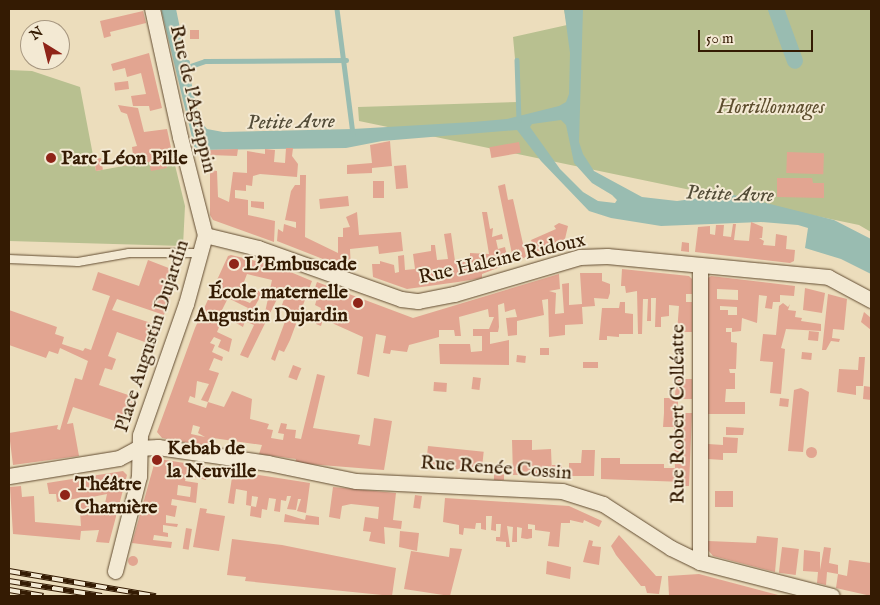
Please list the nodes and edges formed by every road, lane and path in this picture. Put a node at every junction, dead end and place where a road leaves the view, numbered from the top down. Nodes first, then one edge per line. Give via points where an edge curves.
1 (152, 9) edge
2 (195, 198) joint
3 (205, 235) junction
4 (234, 242) joint
5 (201, 253) junction
6 (9, 259) edge
7 (700, 266) junction
8 (871, 300) edge
9 (138, 448) junction
10 (9, 476) edge
11 (700, 562) junction
12 (114, 571) dead end
13 (832, 596) edge

1 - 2 street, Rue de l'Agrappin
2 - 3 street, Place Augustin Dujardin
3 - 4 street, Place Augustin Dujardin
3 - 5 street, Place Augustin Dujardin
4 - 7 street, Rue Haleine Ridoux via 401,299 418,301 454,294 580,257 670,260
5 - 6 lane via 129,253 78,262
5 - 9 street, Place Augustin Dujardin
7 - 8 street, Rue Haleine Ridoux via 828,277
7 - 11 street, Rue Robert Colléatte
9 - 10 street via 120,458
9 - 11 street, Rue Renée Cossin via 158,447 268,463 356,481 552,490 580,495 603,504 671,548
9 - 12 street, Place Augustin Dujardin via 139,476
11 - 13 street, Rue Renée Cossin

